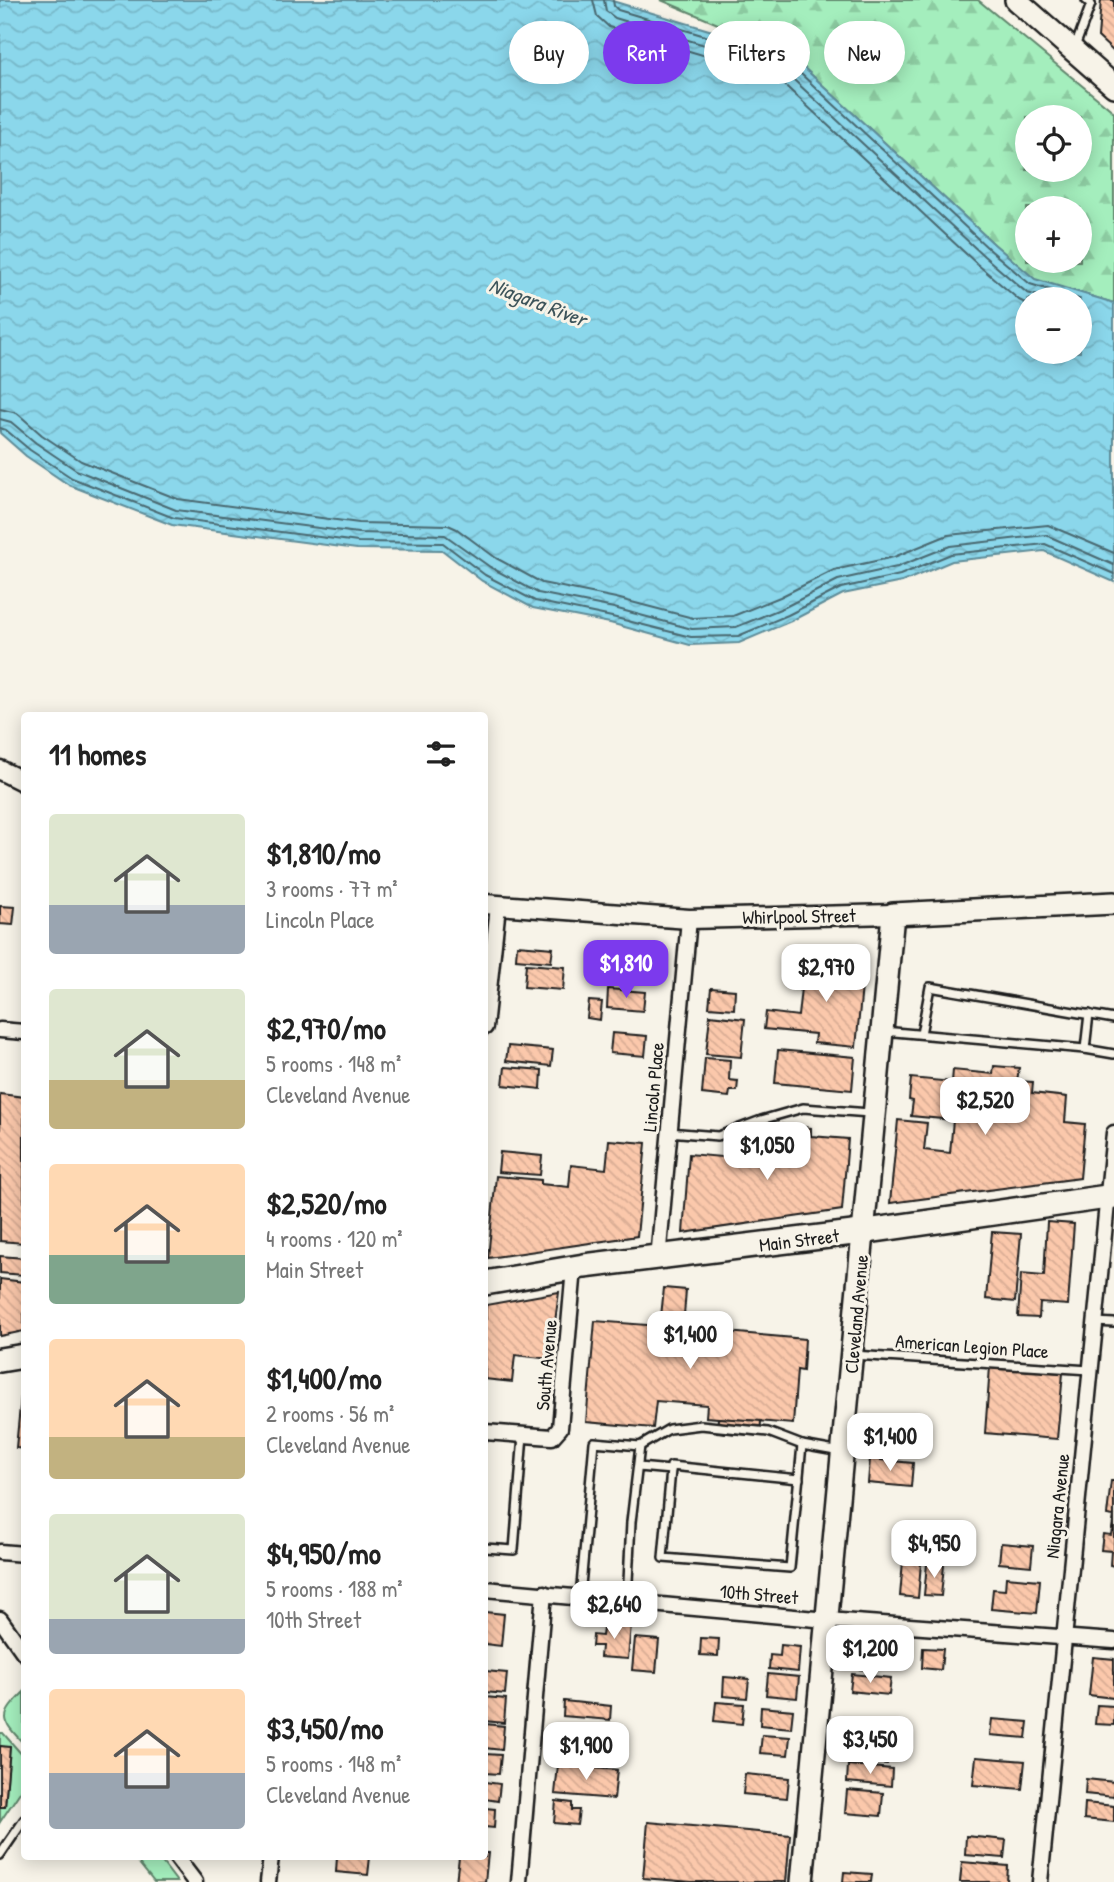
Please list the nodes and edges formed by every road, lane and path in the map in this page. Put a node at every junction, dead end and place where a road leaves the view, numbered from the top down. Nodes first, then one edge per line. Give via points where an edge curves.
1 (1016, 0) edge
2 (1086, 0) edge
3 (1074, 51) junction
4 (1114, 86) edge
5 (0, 770) edge
6 (21, 780) edge
7 (1114, 903) edge
8 (491, 905) edge
9 (893, 914) junction
10 (689, 919) junction
11 (488, 966) edge
12 (1089, 1014) junction
13 (1114, 1019) edge
14 (0, 1030) edge
15 (882, 1031) junction
16 (21, 1032) edge
17 (921, 1034) junction
18 (1085, 1049) junction
19 (1114, 1054) edge
20 (875, 1114) junction
21 (668, 1132) junction
22 (1114, 1133) edge
23 (1111, 1196) edge
24 (864, 1231) junction
25 (658, 1258) junction
26 (574, 1268) junction
27 (488, 1282) edge
28 (1095, 1322) junction
29 (1114, 1323) edge
30 (852, 1354) junction
31 (21, 1356) edge
32 (0, 1360) edge
33 (1090, 1370) junction
34 (488, 1432) edge
35 (523, 1436) junction
36 (802, 1445) junction
37 (640, 1446) junction
38 (843, 1452) junction
39 (638, 1467) junction
40 (671, 1470) junction
41 (799, 1479) junction
42 (488, 1548) edge
43 (0, 1552) edge
44 (21, 1554) edge
45 (488, 1589) edge
46 (544, 1593) junction
47 (580, 1597) junction
48 (628, 1601) junction
49 (0, 1619) edge
50 (827, 1620) junction
51 (1062, 1637) junction
52 (1114, 1641) edge
53 (21, 1649) edge
54 (21, 1824) edge
55 (0, 1855) edge
56 (178, 1860) edge
57 (271, 1860) edge
58 (195, 1882) edge
59 (268, 1882) edge
60 (519, 1882) edge
61 (803, 1882) edge
62 (1040, 1882) edge

1 - 3 main road
2 - 3 lane via 1091,4
3 - 4 main road
5 - 6 street
7 - 9 main road, Whirlpool Street
8 - 10 street, Whirlpool Street
8 - 11 street
9 - 10 street, Whirlpool Street
9 - 15 main road, Cleveland Avenue
10 - 21 street, Lincoln Place
12 - 13 lane
12 - 17 lane via 930,987
12 - 18 lane
14 - 16 street
15 - 17 lane
15 - 20 main road, Cleveland Avenue
17 - 18 lane
18 - 19 lane
20 - 21 lane via 803,1108 718,1136
20 - 24 main road, Cleveland Avenue
21 - 25 street, Lincoln Place
22 - 23 street, Niagara Avenue
23 - 24 main road, Main Street
23 - 28 street, Niagara Avenue
24 - 25 main road, Main Street
24 - 30 main road, Cleveland Avenue
25 - 26 main road, Main Street
26 - 27 main road, Main Street
26 - 35 street, South Avenue via 560,1427 552,1437
28 - 29 lane
28 - 33 street, Niagara Avenue
30 - 33 lane, American Legion Place
30 - 38 main road, Cleveland Avenue
31 - 32 main road
33 - 51 street, Niagara Avenue
34 - 35 street, South Avenue
35 - 42 lane via 514,1550
36 - 37 lane via 768,1432 701,1425 669,1429
36 - 38 lane
36 - 41 lane
37 - 39 lane
37 - 47 lane via 594,1442
38 - 50 main road, Cleveland Avenue
39 - 40 lane
39 - 48 lane
40 - 41 lane via 671,1466
40 - 41 lane via 663,1558 790,1568
43 - 44 street
45 - 46 street, 10th Street
46 - 47 street, 10th Street
46 - 60 street
47 - 48 street, 10th Street
48 - 50 street, 10th Street
49 - 53 street
50 - 51 street, 10th Street
50 - 61 main road, Cleveland Avenue
51 - 52 street, 10th Street
51 - 62 street, Niagara Avenue
54 - 55 lane
56 - 58 street
57 - 59 street

